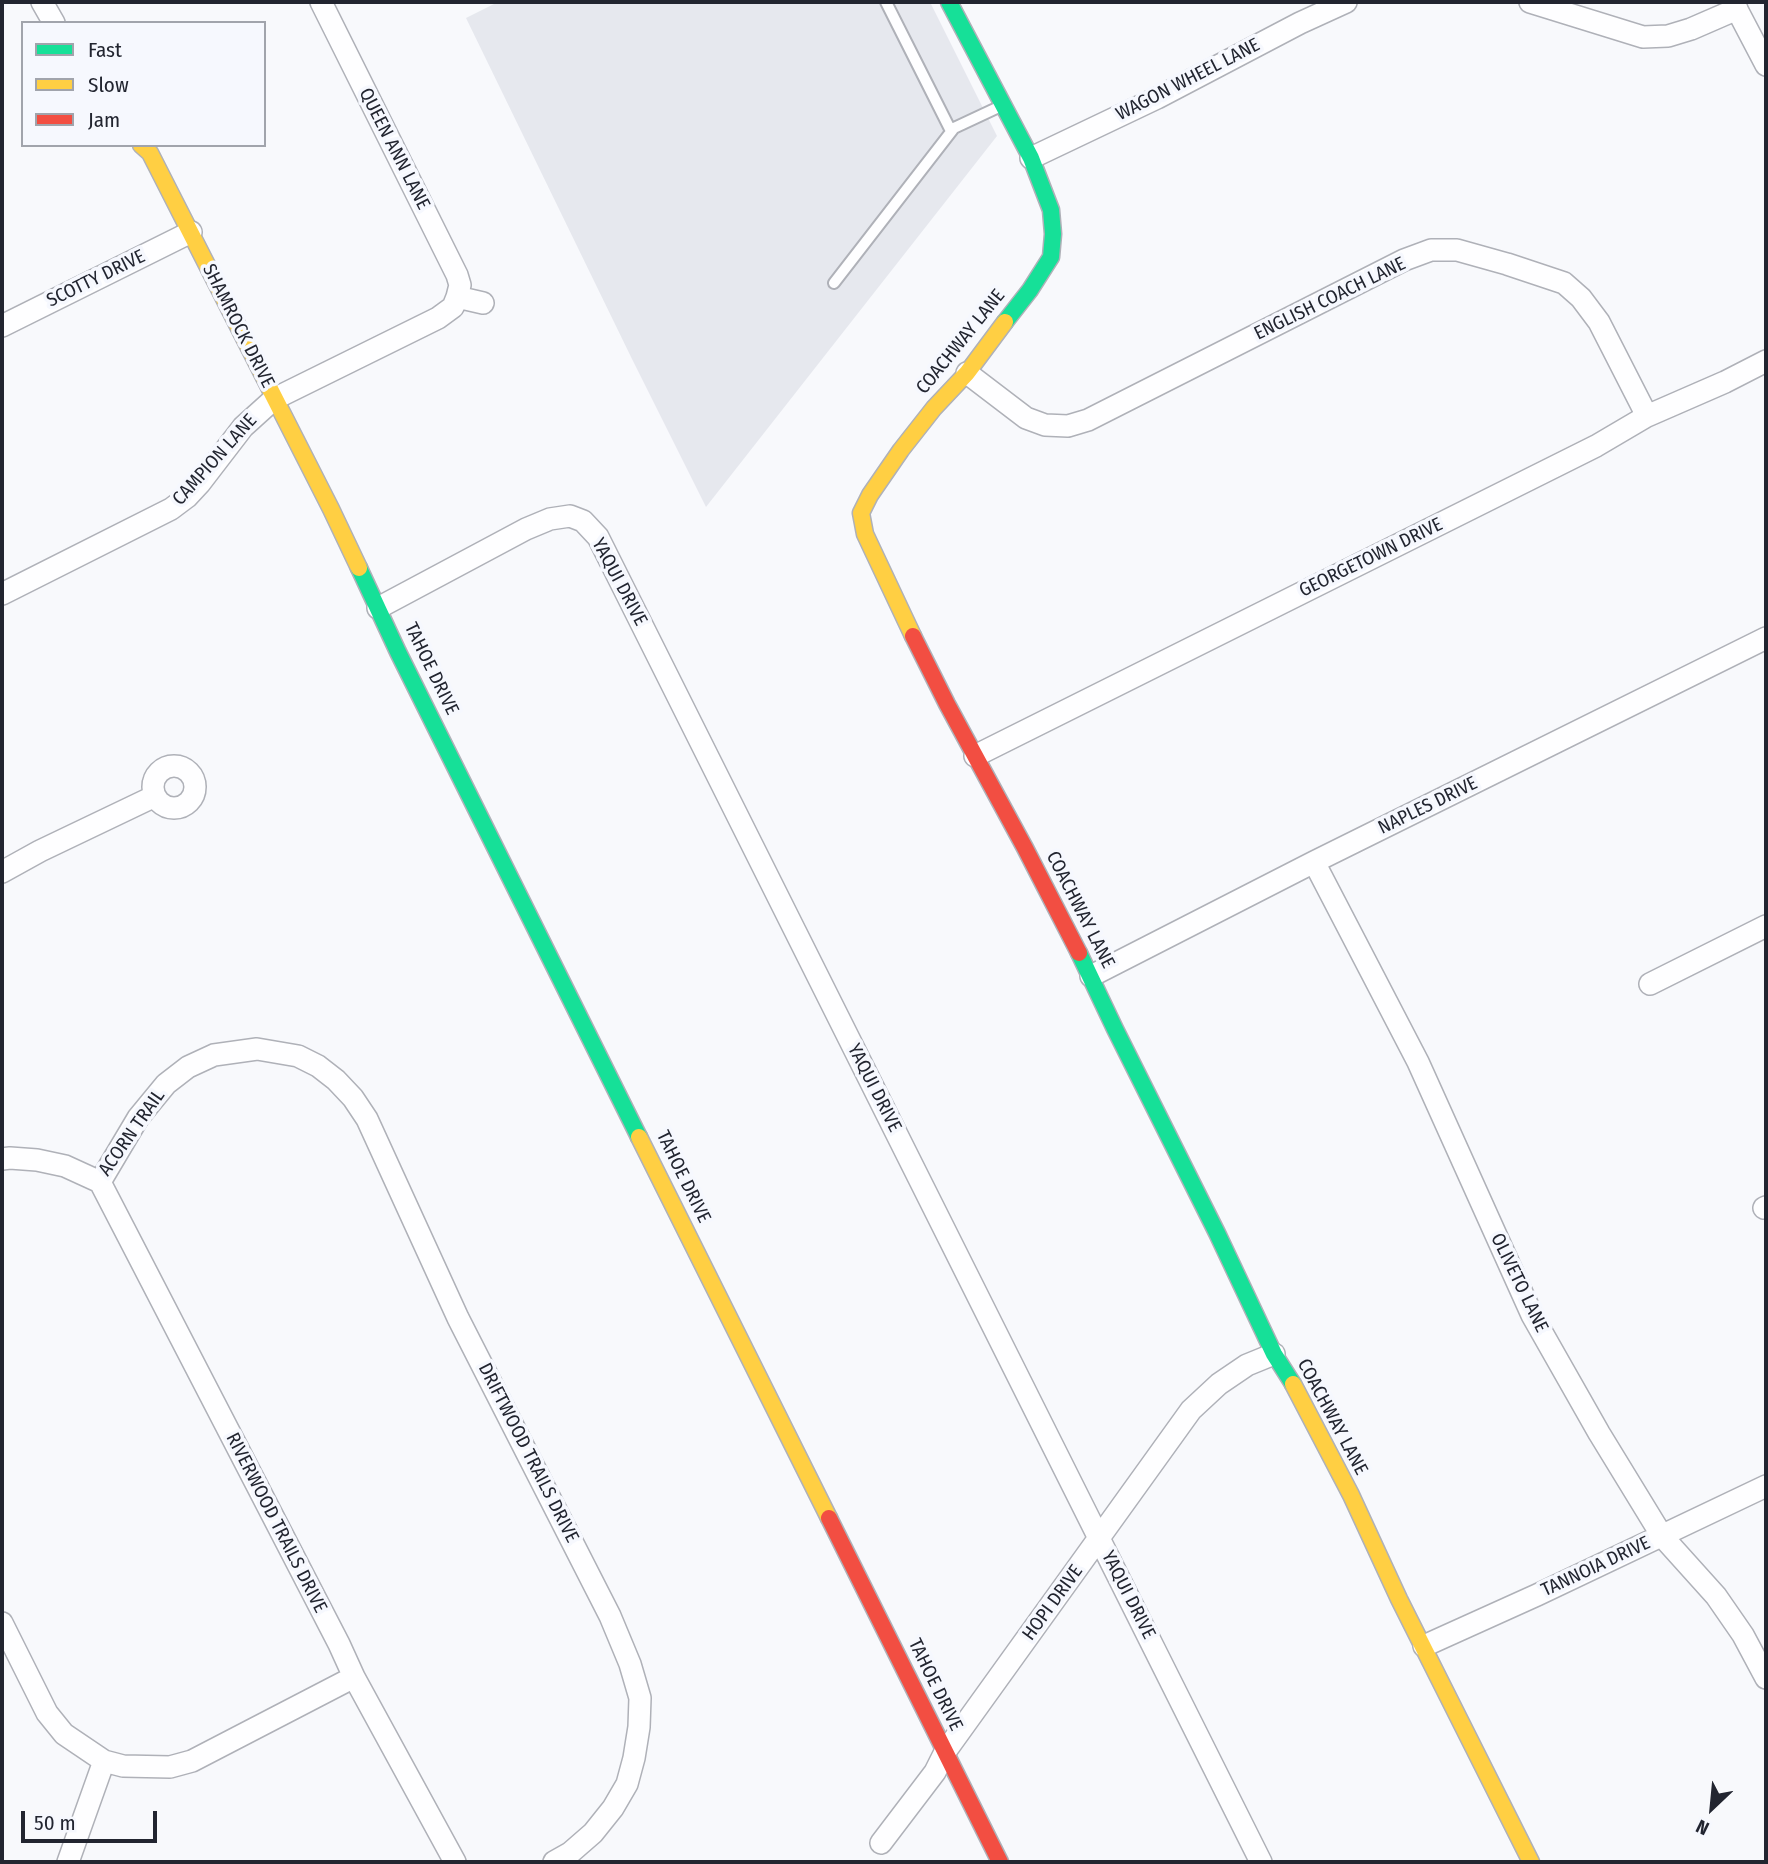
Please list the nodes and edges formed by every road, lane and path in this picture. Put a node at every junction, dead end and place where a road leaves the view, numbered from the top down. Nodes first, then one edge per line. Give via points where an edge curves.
1 (42, 2) edge
2 (321, 2) edge
3 (886, 2) edge
4 (949, 2) edge
5 (1346, 2) edge
6 (1530, 2) edge
7 (1735, 5) edge
8 (53, 21) edge
9 (1766, 65) edge
10 (1003, 104) junction
11 (951, 131) junction
12 (143, 147) edge
13 (1031, 159) junction
14 (191, 232) junction
15 (834, 283) dead end
16 (457, 297) junction
17 (483, 303) dead end
18 (2, 326) edge
19 (1766, 361) edge
20 (967, 373) junction
21 (274, 399) junction
22 (1647, 416) junction
23 (331, 509) joint
24 (2, 594) edge
25 (378, 608) junction
26 (1766, 638) edge
27 (975, 756) junction
28 (155, 796) dead end
29 (1314, 862) junction
30 (2, 872) edge
31 (1766, 926) edge
32 (1091, 976) junction
33 (1650, 984) dead end
34 (298, 1056) joint
35 (2, 1159) edge
36 (100, 1182) junction
37 (1274, 1354) junction
38 (1766, 1486) edge
39 (1662, 1536) junction
40 (1099, 1538) junction
41 (2, 1623) edge
42 (1424, 1646) junction
43 (354, 1677) junction
44 (1766, 1678) edge
45 (945, 1752) junction
46 (104, 1761) junction
47 (881, 1843) dead end
48 (68, 1862) edge
49 (456, 1862) edge
50 (554, 1862) edge
51 (1000, 1862) edge
52 (1261, 1862) edge
53 (1531, 1862) edge

1 - 8 street
2 - 16 street, QUEEN ANN LANE via 457,275
3 - 11 lane
4 - 10 street, COACHWAY LANE
5 - 13 street, WAGON WHEEL LANE
6 - 7 street via 1643,37 1691,29
7 - 9 street
10 - 11 lane
10 - 13 street, COACHWAY LANE
11 - 15 lane
12 - 14 street, SHAMROCK DRIVE
13 - 20 street, COACHWAY LANE via 1051,210 1051,257
14 - 18 street, SCOTTY DRIVE
14 - 21 street, SHAMROCK DRIVE
16 - 17 street
16 - 21 street, CAMPION LANE via 453,307 438,318
19 - 22 street, GEORGETOWN DRIVE
20 - 22 street, ENGLISH COACH LANE via 1026,418 1068,426 1404,260 1431,250 1457,250 1564,283 1599,322
20 - 27 street, COACHWAY LANE via 901,450 861,513 865,534 891,591
21 - 23 street, SHAMROCK DRIVE
21 - 24 street, CAMPION LANE via 243,426 200,483 171,509
22 - 27 street, GEORGETOWN DRIVE via 1596,446
23 - 25 street, TAHOE DRIVE
25 - 40 street, YAQUI DRIVE via 550,519 570,516 583,521 598,537
25 - 45 street, TAHOE DRIVE
26 - 29 street, NAPLES DRIVE
27 - 32 street, COACHWAY LANE
28 - 30 street
29 - 32 street, NAPLES DRIVE
29 - 39 street, OLIVETO LANE via 1418,1062 1532,1315
31 - 33 street
32 - 37 street, COACHWAY LANE
34 - 36 street, ACORN TRAIL via 257,1049 214,1055 188,1067 166,1084 138,1118
34 - 50 street, DRIFTWOOD TRAILS DRIVE via 336,1080 367,1119 458,1318 579,1553 630,1664 640,1698 627,1784 593,1833
35 - 36 street, ACORN TRAIL via 65,1166
36 - 43 street, RIVERWOOD TRAILS DRIVE
37 - 40 street, HOPI DRIVE via 1237,1371 1191,1410
37 - 42 street, COACHWAY LANE via 1351,1495
38 - 39 street, TANNOIA DRIVE
39 - 42 street, TANNOIA DRIVE
39 - 44 street, OLIVETO LANE via 1716,1596
40 - 45 street, HOPI DRIVE
40 - 52 street, YAQUI DRIVE
41 - 46 street via 47,1713 64,1734
42 - 53 street, COACHWAY LANE
43 - 46 street via 192,1761 170,1767
43 - 49 street, RIVERWOOD TRAILS DRIVE
45 - 47 street, HOPI DRIVE
45 - 51 street, TAHOE DRIVE
46 - 48 street

